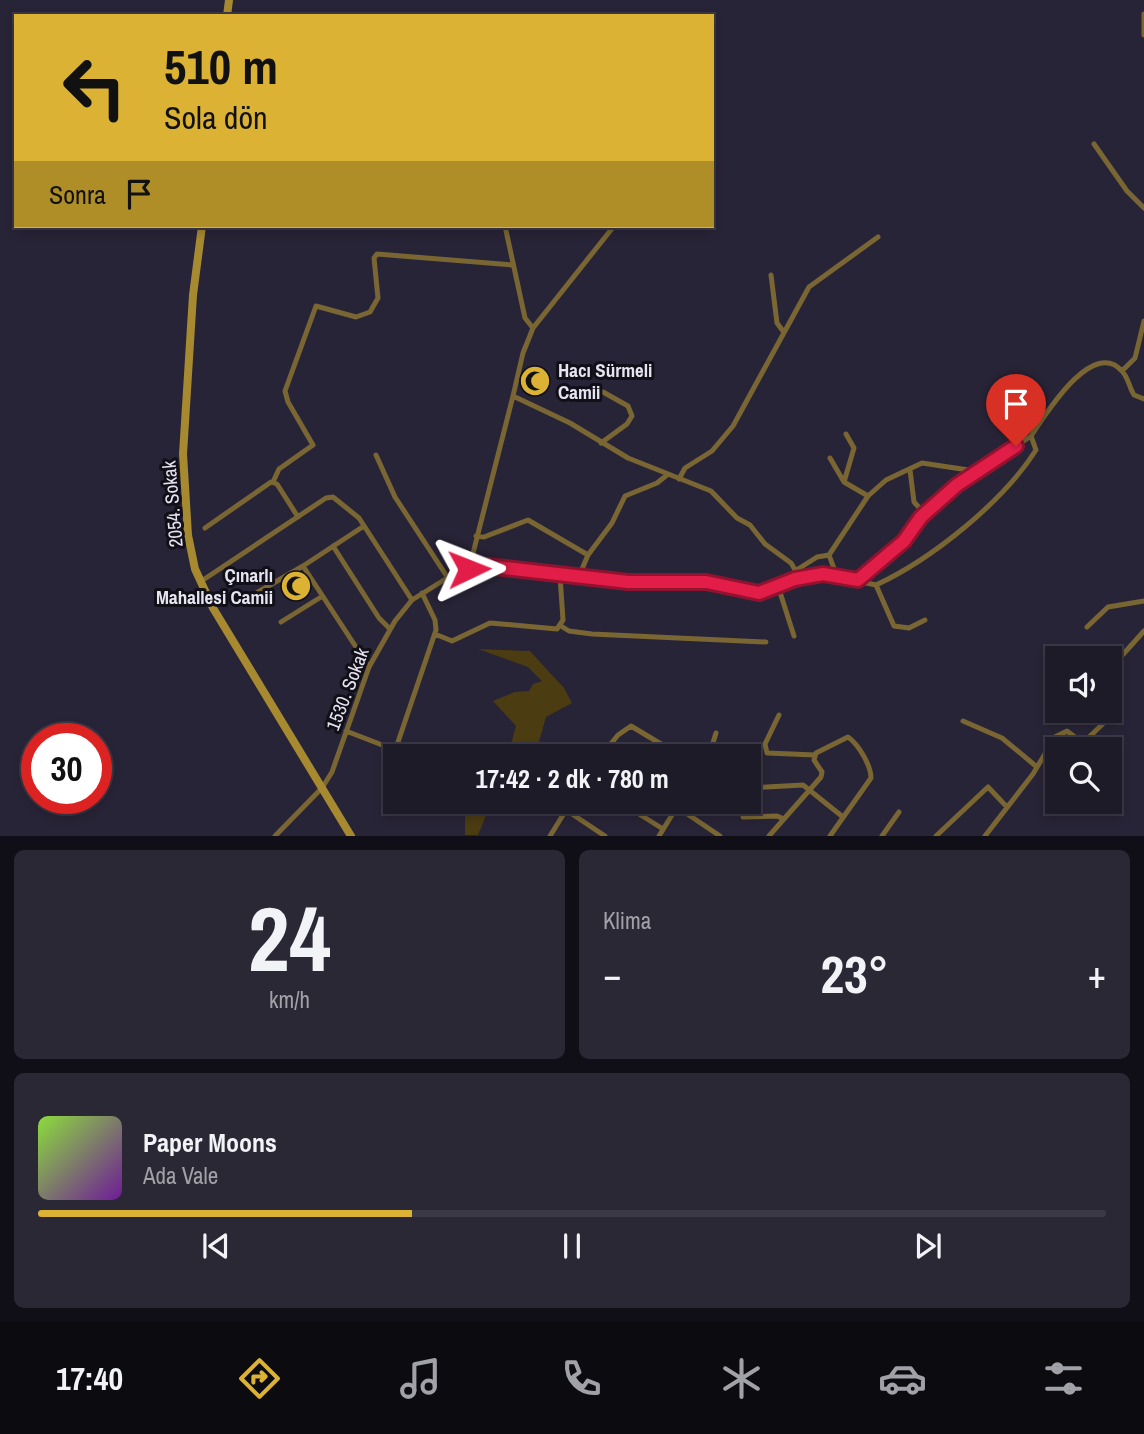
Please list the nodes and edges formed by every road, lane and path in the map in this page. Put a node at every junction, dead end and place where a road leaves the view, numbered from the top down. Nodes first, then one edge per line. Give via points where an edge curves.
1 (1144, 14) edge
2 (1144, 35) edge
3 (1094, 144) dead end
4 (1144, 208) edge
5 (202, 228) edge
6 (505, 228) edge
7 (612, 228) edge
8 (878, 237) dead end
9 (512, 265) junction
10 (771, 275) dead end
11 (1144, 321) edge
12 (533, 328) junction
13 (783, 331) junction
14 (1122, 371) junction
15 (603, 392) dead end
16 (513, 396) junction
17 (1144, 399) edge
18 (846, 434) dead end
19 (1031, 436) junction
20 (601, 443) junction
21 (376, 455) dead end
22 (830, 458) dead end
23 (910, 470) junction
24 (976, 471) junction
25 (667, 475) junction
26 (679, 480) junction
27 (844, 481) junction
28 (273, 482) junction
29 (868, 496) junction
30 (925, 514) junction
31 (299, 517) junction
32 (364, 526) junction
33 (205, 528) dead end
34 (476, 536) junction
35 (333, 545) junction
36 (588, 555) junction
37 (829, 555) junction
38 (303, 566) junction
39 (469, 569) junction
40 (795, 571) junction
41 (836, 574) junction
42 (560, 576) junction
43 (579, 576) junction
44 (448, 578) junction
45 (800, 578) junction
46 (858, 580) junction
47 (200, 582) junction
48 (876, 585) junction
49 (778, 586) junction
50 (258, 592) dead end
51 (422, 593) junction
52 (321, 597) junction
53 (412, 600) junction
54 (1141, 602) edge
55 (1144, 610) edge
56 (925, 620) dead end
57 (281, 622) dead end
58 (561, 626) junction
59 (1087, 627) dead end
60 (390, 629) junction
61 (1144, 631) edge
62 (435, 634) junction
63 (794, 636) dead end
64 (766, 642) dead end
65 (1122, 656) edge
66 (369, 667) junction
67 (779, 715) dead end
68 (963, 721) dead end
69 (1104, 723) edge
70 (346, 732) junction
71 (716, 733) dead end
72 (611, 744) edge
73 (661, 744) edge
74 (713, 744) edge
75 (815, 755) junction
76 (1037, 767) junction
77 (761, 787) edge
78 (321, 788) junction
79 (810, 790) junction
80 (1007, 807) junction
81 (899, 812) dead end
82 (564, 814) edge
83 (572, 814) edge
84 (639, 814) edge
85 (672, 814) edge
86 (692, 814) edge
87 (743, 817) dead end
88 (844, 817) junction
89 (784, 819) junction
90 (663, 829) junction
91 (275, 835) edge
92 (351, 835) edge
93 (551, 835) edge
94 (605, 835) edge
95 (659, 835) edge
96 (720, 835) edge
97 (769, 835) edge
98 (831, 835) edge
99 (882, 835) edge
100 (936, 835) edge
101 (985, 835) edge

1 - 2 street
3 - 4 street
5 - 47 main road, 2054. Sokak via 183,454 188,535
6 - 9 street
7 - 12 street
8 - 13 street via 813,283
9 - 12 street via 525,318
9 - 28 street via 379,253 374,258 378,298 370,312 352,317 316,306 285,391 313,444 278,471
10 - 13 street via 776,316
11 - 14 street via 1135,358
12 - 16 street
13 - 26 street via 729,432 712,451 685,468
14 - 17 street via 1134,395
14 - 19 street via 1106,363 1088,368 1066,386
15 - 20 street via 628,406 632,416
16 - 20 street
16 - 34 street
18 - 27 street via 854,448
19 - 24 street
19 - 48 street via 1036,450 1000,495 925,557
20 - 25 street
21 - 44 street via 395,497
22 - 27 street
23 - 24 street via 922,463
23 - 29 street via 878,484
23 - 30 street via 914,502
24 - 30 street
25 - 26 street
25 - 36 street via 625,496
26 - 40 street via 711,491
27 - 29 street
28 - 31 street
28 - 33 street
29 - 37 street
30 - 46 street via 904,541
31 - 32 street via 333,497
31 - 47 street
32 - 35 street
32 - 53 street
34 - 36 street via 526,520
34 - 39 street
35 - 38 street
35 - 60 street
36 - 43 street
37 - 40 street
37 - 41 street
38 - 50 street
38 - 52 street
39 - 42 street, 1530. Sokak via 487,566
39 - 44 street, 1530. Sokak
40 - 45 street
41 - 45 street, 1530. Sokak
41 - 46 street, 1530. Sokak
42 - 43 street, 1530. Sokak
42 - 58 street
43 - 49 street, 1530. Sokak via 628,582 706,582 759,593
44 - 51 street, 1530. Sokak
45 - 49 street, 1530. Sokak
46 - 48 street, 1530. Sokak
47 - 78 main road, 2054. Sokak
48 - 56 street via 894,626 909,628
49 - 63 street
51 - 53 street, 1530. Sokak
51 - 62 street via 435,620
52 - 57 street
52 - 66 street
53 - 60 street, 1530. Sokak
54 - 55 street
54 - 59 street via 1110,606
58 - 62 street via 550,631 490,623 452,640
58 - 64 street via 592,634
60 - 66 street, 1530. Sokak
61 - 65 street
62 - 70 street via 397,746 390,748
66 - 70 street, 1530. Sokak
67 - 75 street via 765,744 767,753
68 - 76 street via 1002,738
69 - 76 street via 1085,741 1061,732
70 - 78 street, 1530. Sokak via 332,772
71 - 74 street
72 - 73 street via 631,726
75 - 79 street via 821,776
75 - 88 street via 848,737 871,770 870,781
76 - 80 street
77 - 79 street via 801,785
78 - 91 street, 1530. Sokak
78 - 92 main road, 2054. Sokak
79 - 88 street
79 - 89 street
80 - 100 street via 988,787
80 - 101 street
81 - 99 street
82 - 93 street
83 - 94 street
84 - 90 street
85 - 90 street
86 - 96 street
87 - 89 street
88 - 98 street
89 - 97 street
90 - 95 street

